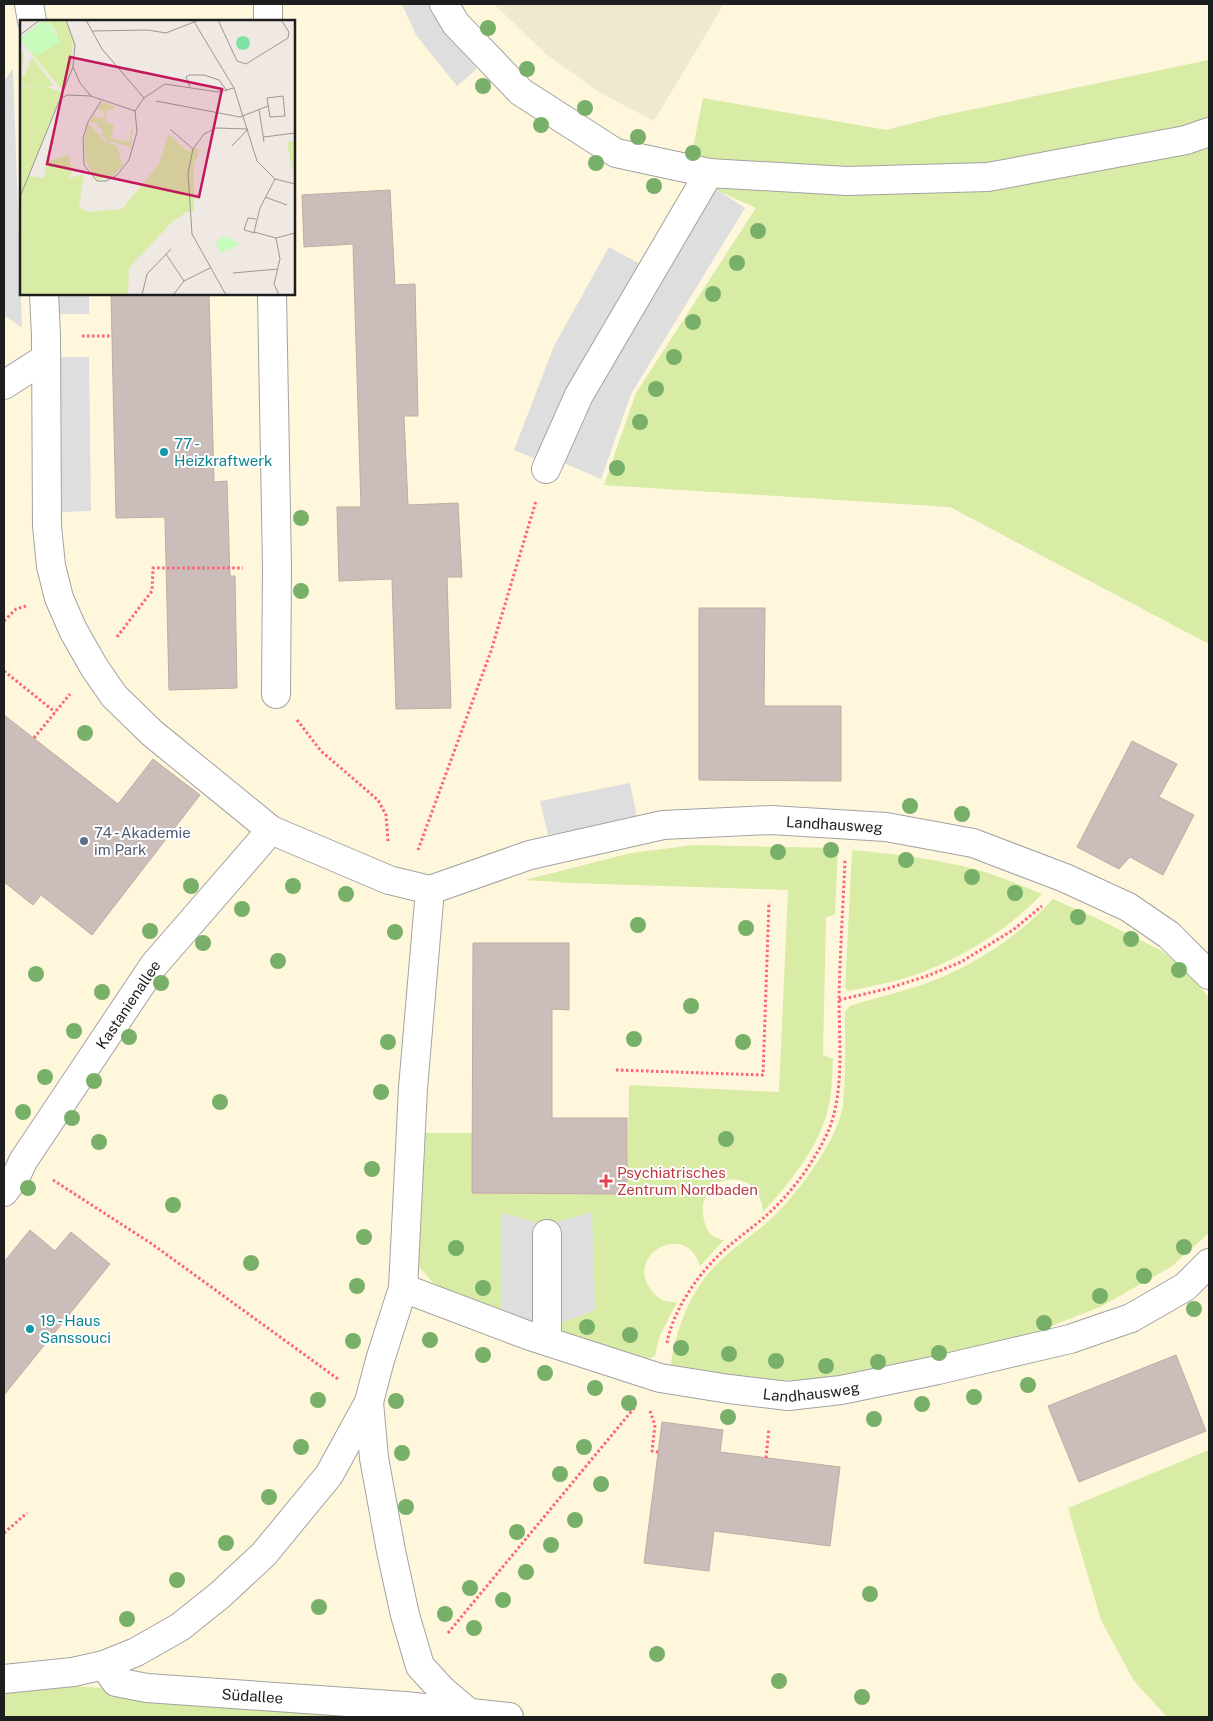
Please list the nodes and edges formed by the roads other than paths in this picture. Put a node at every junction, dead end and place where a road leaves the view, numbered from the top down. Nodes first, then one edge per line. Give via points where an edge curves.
1 (29, 4) edge
2 (268, 4) edge
3 (444, 4) edge
4 (32, 20) edge
5 (268, 20) edge
6 (1209, 132) edge
7 (709, 173) junction
8 (44, 295) edge
9 (272, 295) edge
10 (46, 358) junction
11 (4, 386) edge
12 (546, 469) road end
13 (276, 694) road end
14 (271, 830) junction
15 (430, 890) junction
16 (1209, 975) edge
17 (4, 1192) edge
18 (547, 1234) dead end
19 (1209, 1263) edge
20 (402, 1288) junction
21 (547, 1341) junction
22 (369, 1402) junction
23 (104, 1665) junction
24 (4, 1679) edge
25 (468, 1712) junction
26 (509, 1717) edge

1 - 4 lane
2 - 5 lane
3 - 7 lane via 456,24 521,92 616,153
6 - 7 lane via 1186,140 988,177 847,181
7 - 12 lane via 579,395
8 - 10 lane
9 - 13 lane
10 - 11 lane
10 - 14 lane via 47,526 51,566 59,598 73,630 114,696 152,733
14 - 15 lane via 389,880
14 - 17 lane, Kastanienallee via 154,965
15 - 16 lane, Landhausweg via 530,855 663,825 771,820 886,827 973,843 1065,878 1128,907 1169,935
15 - 20 lane via 413,1088
18 - 21 lane
19 - 21 lane, Landhausweg via 1185,1287 1131,1318 1070,1339 841,1390 788,1396 660,1378
20 - 21 lane, Landhausweg
20 - 22 lane
22 - 23 lane via 330,1475 264,1554 220,1596 180,1626 136,1652
22 - 25 lane via 374,1458 386,1523 405,1615 420,1666
23 - 24 lane via 73,1672
23 - 25 lane, Südallee via 116,1682 147,1688
25 - 26 lane, Südallee

